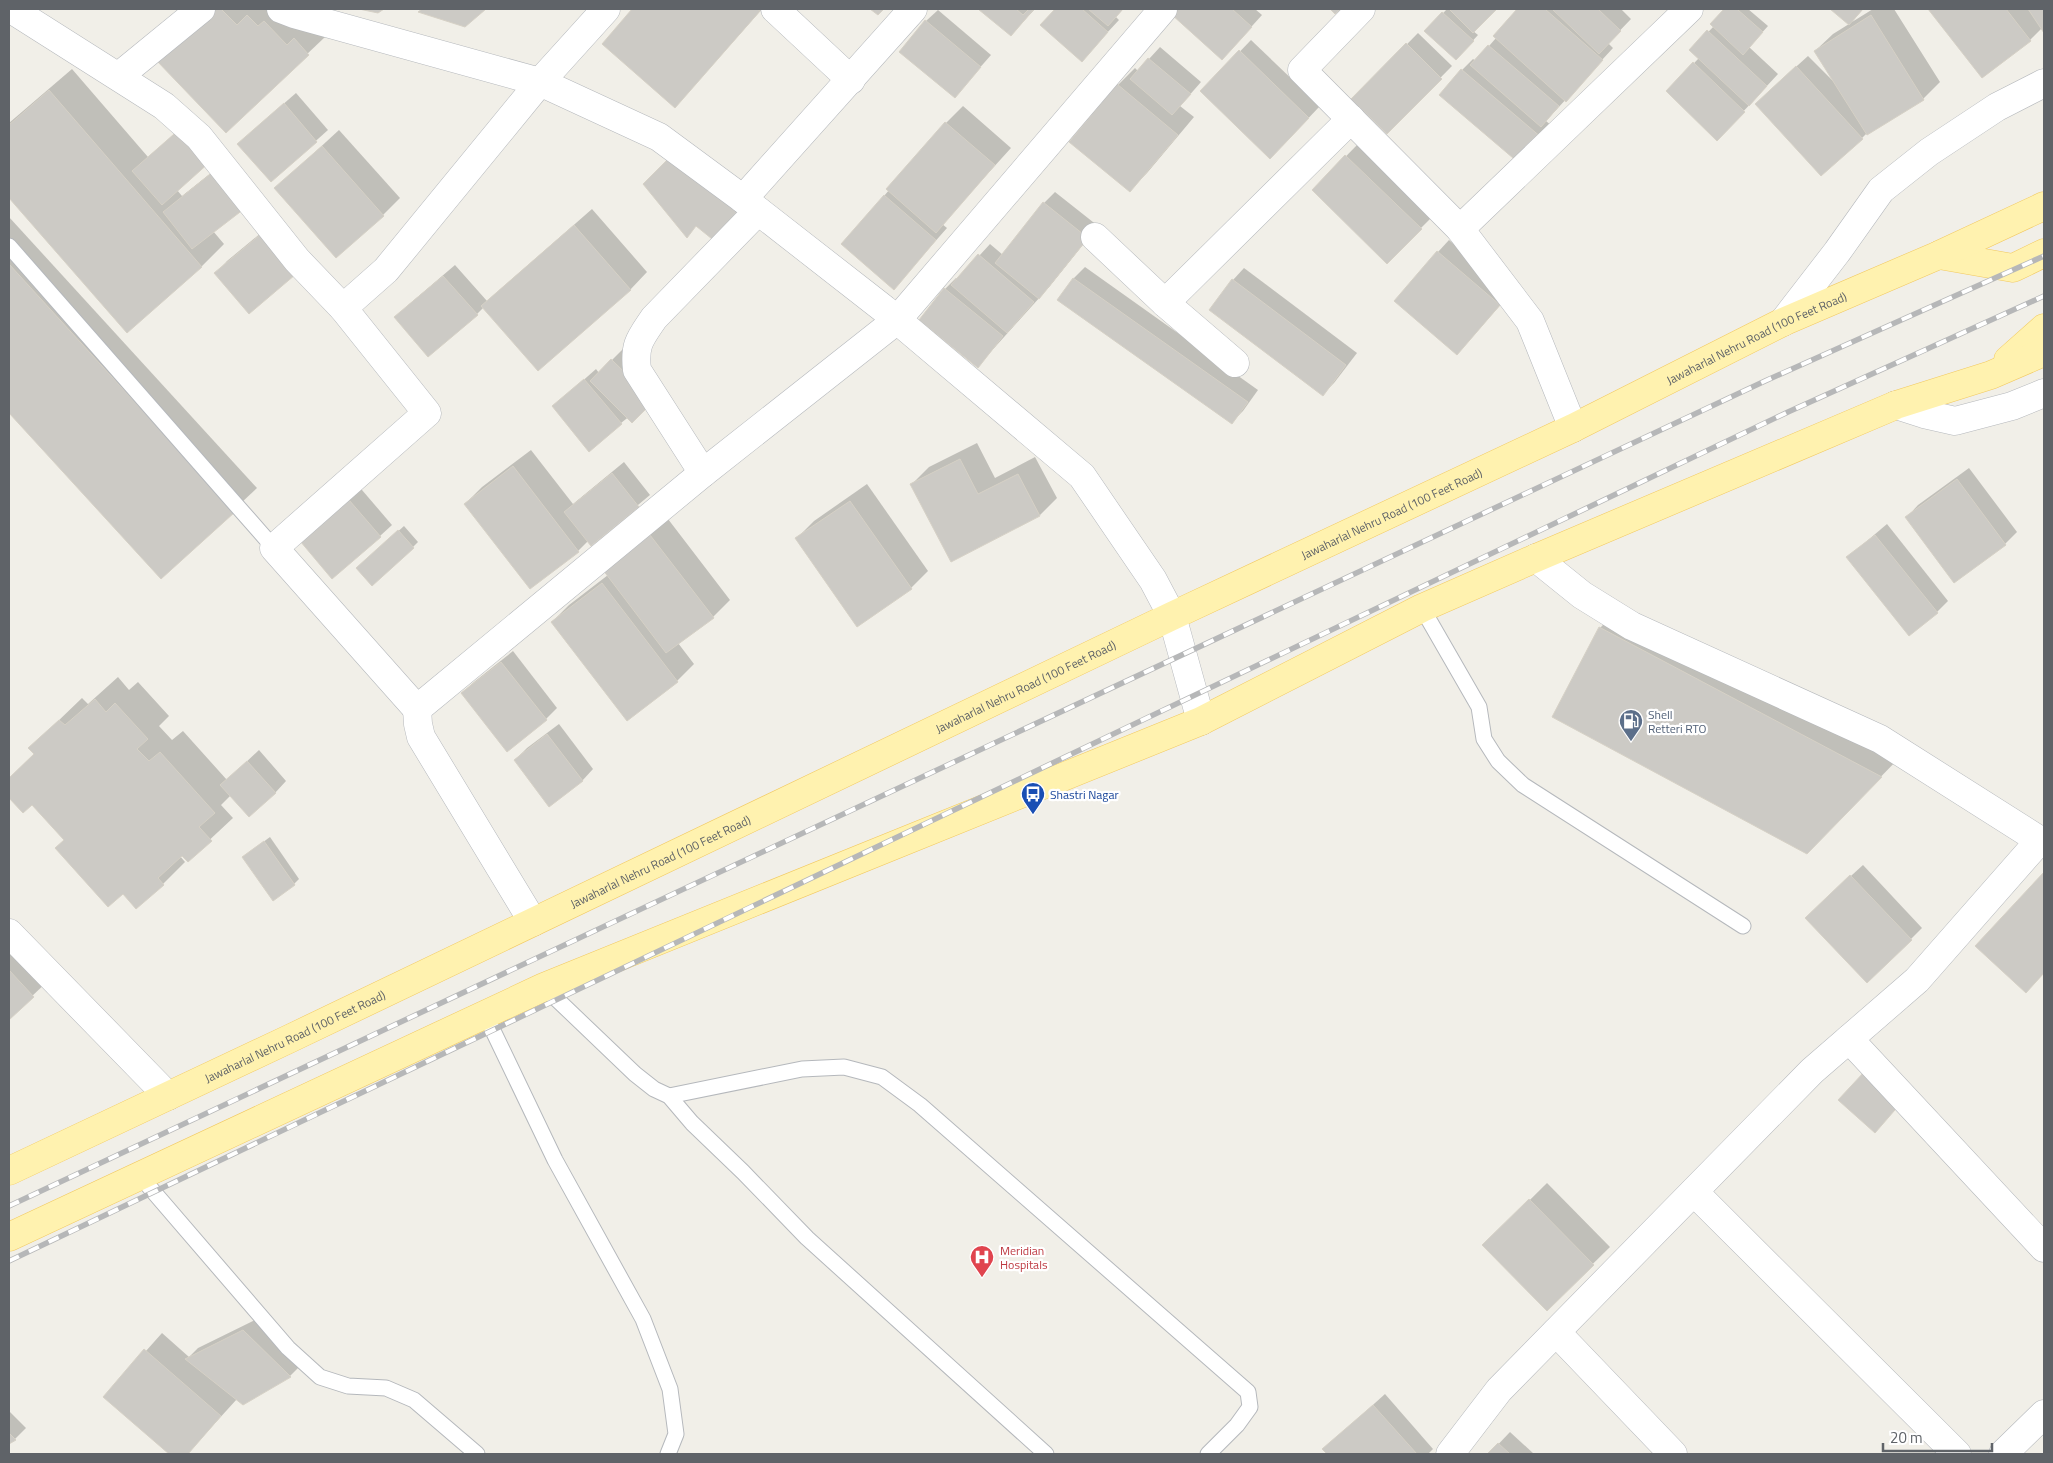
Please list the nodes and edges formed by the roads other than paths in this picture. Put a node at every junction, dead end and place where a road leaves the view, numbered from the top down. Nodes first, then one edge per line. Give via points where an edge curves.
1 (11, 9) edge
2 (201, 9) edge
3 (281, 9) edge
4 (606, 9) edge
5 (775, 9) edge
6 (913, 9) edge
7 (1163, 9) edge
8 (1361, 9) edge
9 (1689, 9) edge
10 (119, 76) junction
11 (851, 80) junction
12 (540, 82) junction
13 (2044, 84) edge
14 (1351, 119) junction
15 (750, 205) junction
16 (2044, 206) edge
17 (1460, 229) junction
18 (1095, 237) dead end
19 (9, 246) edge
20 (2044, 253) edge
21 (1939, 255) junction
22 (1166, 303) junction
23 (343, 308) junction
24 (897, 320) junction
25 (1783, 322) junction
26 (2044, 328) edge
27 (2044, 352) edge
28 (1235, 363) dead end
29 (1991, 375) junction
30 (2044, 393) edge
31 (1896, 405) junction
32 (1573, 428) junction
33 (703, 473) junction
34 (274, 548) junction
35 (1536, 558) junction
36 (1422, 608) junction
37 (1172, 616) junction
38 (417, 709) junction
39 (1201, 721) junction
40 (2042, 841) edge
41 (533, 922) junction
42 (1743, 926) dead end
43 (9, 933) edge
44 (544, 987) junction
45 (485, 1014) junction
46 (1849, 1039) junction
47 (168, 1096) junction
48 (669, 1096) junction
49 (9, 1170) edge
50 (140, 1176) junction
51 (1694, 1192) junction
52 (9, 1237) edge
53 (2044, 1248) edge
54 (1556, 1332) junction
55 (2044, 1414) edge
56 (477, 1454) edge
57 (668, 1454) edge
58 (1046, 1454) edge
59 (1208, 1454) edge
60 (1450, 1454) edge
61 (1673, 1454) edge
62 (1957, 1454) edge
63 (2003, 1454) edge

1 - 10 street
2 - 10 street
3 - 12 street
4 - 12 street
5 - 11 street
6 - 11 street
7 - 24 street
8 - 14 street via 1302,70
9 - 17 street
10 - 23 street via 164,106 199,137 297,260
11 - 15 street
12 - 15 street via 659,137
12 - 23 street via 386,270
13 - 25 street via 1997,107 1929,152 1882,190
14 - 17 street
14 - 22 street
15 - 24 street
15 - 33 street via 654,318 635,353 637,370
16 - 21 main road, Jawaharlal Nehru Road (100 Feet Road)
17 - 32 street via 1530,321
18 - 22 street
19 - 34 lane
20 - 21 main road via 2013,268
21 - 25 main road, Jawaharlal Nehru Road (100 Feet Road)
22 - 28 street
23 - 34 street via 427,413
24 - 33 street
24 - 37 street via 1082,476 1153,580
25 - 32 main road, Jawaharlal Nehru Road (100 Feet Road)
26 - 29 main road
27 - 29 main road
29 - 31 main road
30 - 31 street via 2012,406 1955,421
31 - 35 main road
32 - 37 main road, Jawaharlal Nehru Road (100 Feet Road)
33 - 38 street
34 - 38 street
35 - 36 main road
35 - 40 street via 1582,595 1632,626 1880,739
36 - 39 main road
36 - 42 lane via 1479,707 1484,739 1498,761 1522,785
37 - 39 street
37 - 41 main road, Jawaharlal Nehru Road (100 Feet Road)
38 - 41 street via 422,737
39 - 44 main road
40 - 46 street via 1918,980
41 - 47 main road, Jawaharlal Nehru Road (100 Feet Road)
43 - 47 street
44 - 45 main road
44 - 48 lane via 635,1074
45 - 50 main road
45 - 57 lane via 555,1160 643,1319 670,1389 676,1434
46 - 51 street via 1812,1071
46 - 53 street
47 - 49 main road, Jawaharlal Nehru Road (100 Feet Road)
48 - 58 lane via 807,1238
48 - 59 lane via 802,1069 844,1067 882,1078 920,1105 1248,1392 1250,1407
50 - 52 main road
50 - 56 lane via 288,1348 320,1377 348,1386 386,1388 414,1400
51 - 54 street
51 - 62 street
54 - 60 street via 1499,1390
54 - 61 street
55 - 63 street

